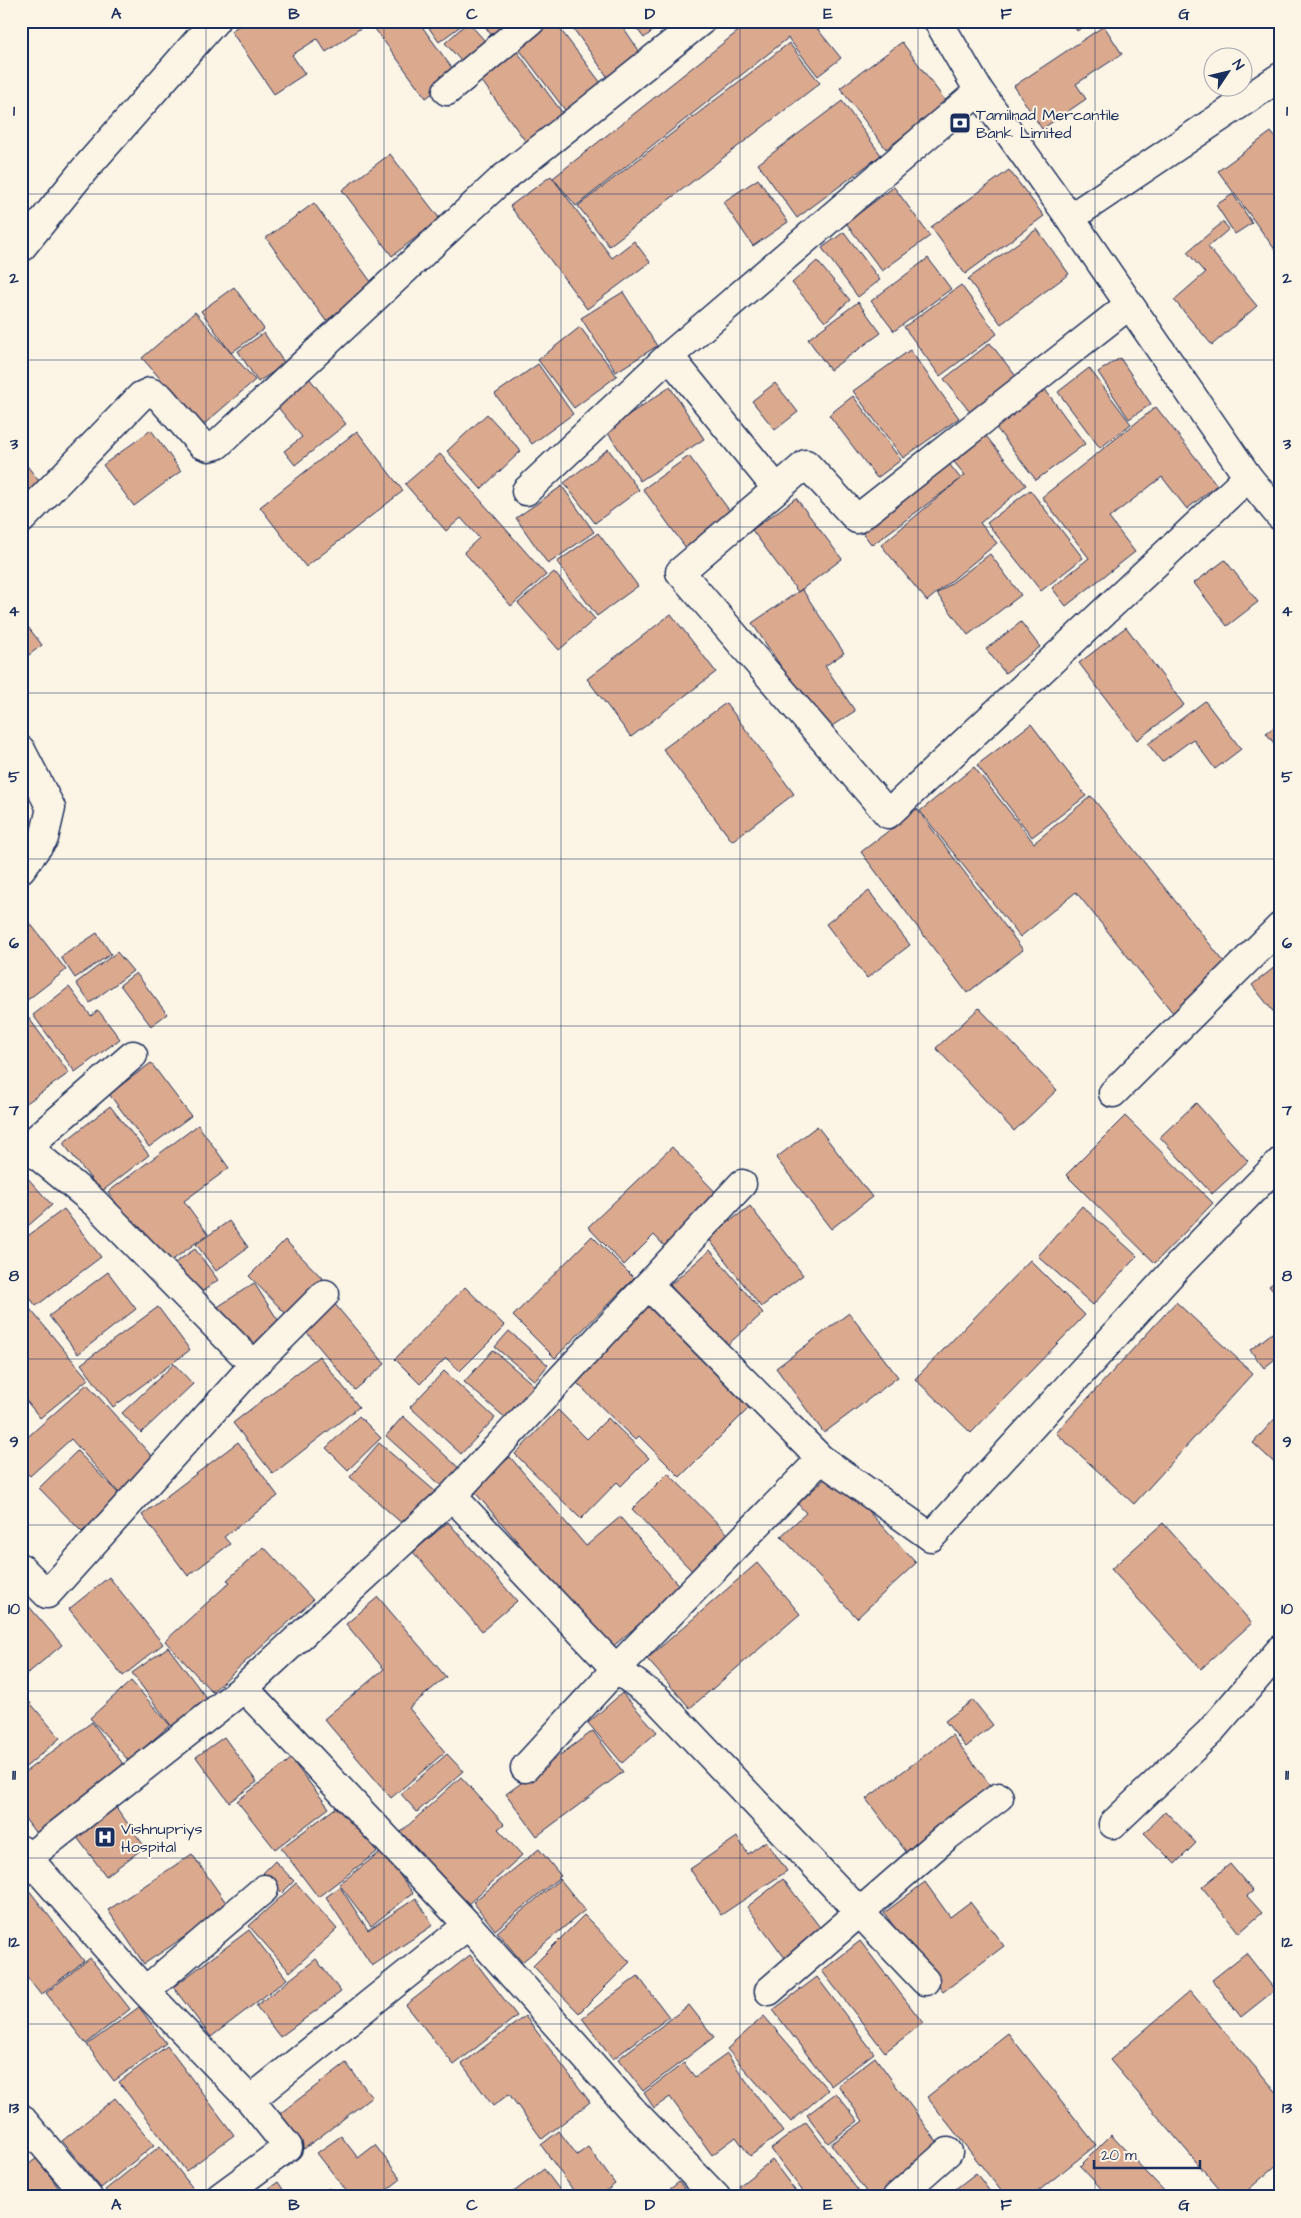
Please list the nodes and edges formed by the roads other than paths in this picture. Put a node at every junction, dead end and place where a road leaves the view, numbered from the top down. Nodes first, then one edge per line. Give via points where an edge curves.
1 (215, 21) edge
2 (531, 21) edge
3 (702, 21) edge
4 (938, 21) edge
5 (1280, 77) edge
6 (447, 91) dead end
7 (979, 91) junction
8 (1070, 218) junction
9 (21, 248) edge
10 (1129, 305) junction
11 (669, 356) junction
12 (1248, 476) junction
13 (777, 489) junction
14 (526, 491) dead end
15 (1280, 516) edge
16 (21, 520) edge
17 (21, 750) edge
18 (21, 869) edge
19 (1280, 927) edge
20 (133, 1055) dead end
21 (1113, 1093) dead end
22 (24, 1144) edge
23 (1280, 1162) edge
24 (742, 1184) dead end
25 (649, 1286) junction
26 (325, 1294) dead end
27 (254, 1365) junction
28 (821, 1459) junction
29 (452, 1496) junction
30 (21, 1568) edge
31 (1280, 1650) edge
32 (616, 1669) junction
33 (244, 1688) junction
34 (525, 1768) dead end
35 (998, 1797) dead end
36 (1113, 1824) dead end
37 (25, 1854) edge
38 (264, 1889) dead end
39 (861, 1911) junction
40 (468, 1925) junction
41 (925, 1981) dead end
42 (145, 1991) junction
43 (769, 1991) dead end
44 (250, 2100) junction
45 (26, 2132) edge
46 (948, 2152) dead end
47 (88, 2197) edge
48 (220, 2197) edge
49 (716, 2197) edge
50 (897, 2197) edge

1 - 9 street via 84,170
2 - 6 street
3 - 16 street via 502,180 217,445 201,444 160,397 150,392 141,396
4 - 7 street
5 - 8 street
7 - 8 street
7 - 11 street
8 - 10 street
10 - 12 street
10 - 13 street via 857,519 806,464
11 - 13 street
11 - 14 street
12 - 13 street via 888,814 680,572
12 - 15 street
17 - 18 street via 51,808 44,838
19 - 21 street
20 - 22 street
22 - 27 street via 94,1202
23 - 28 street via 1180,1264 931,1537
24 - 25 street
25 - 28 street
25 - 29 street
26 - 27 street
27 - 30 street via 47,1594
28 - 32 street
29 - 32 street
29 - 33 street
31 - 36 street via 1209,1733
32 - 34 street
32 - 39 street via 656,1698
33 - 37 street
33 - 40 street
35 - 39 street via 946,1837
37 - 42 street
38 - 42 street
39 - 41 street
39 - 43 street
40 - 44 street
40 - 49 street via 634,2112
42 - 44 street
44 - 48 street via 288,2147
45 - 47 street
46 - 50 street

